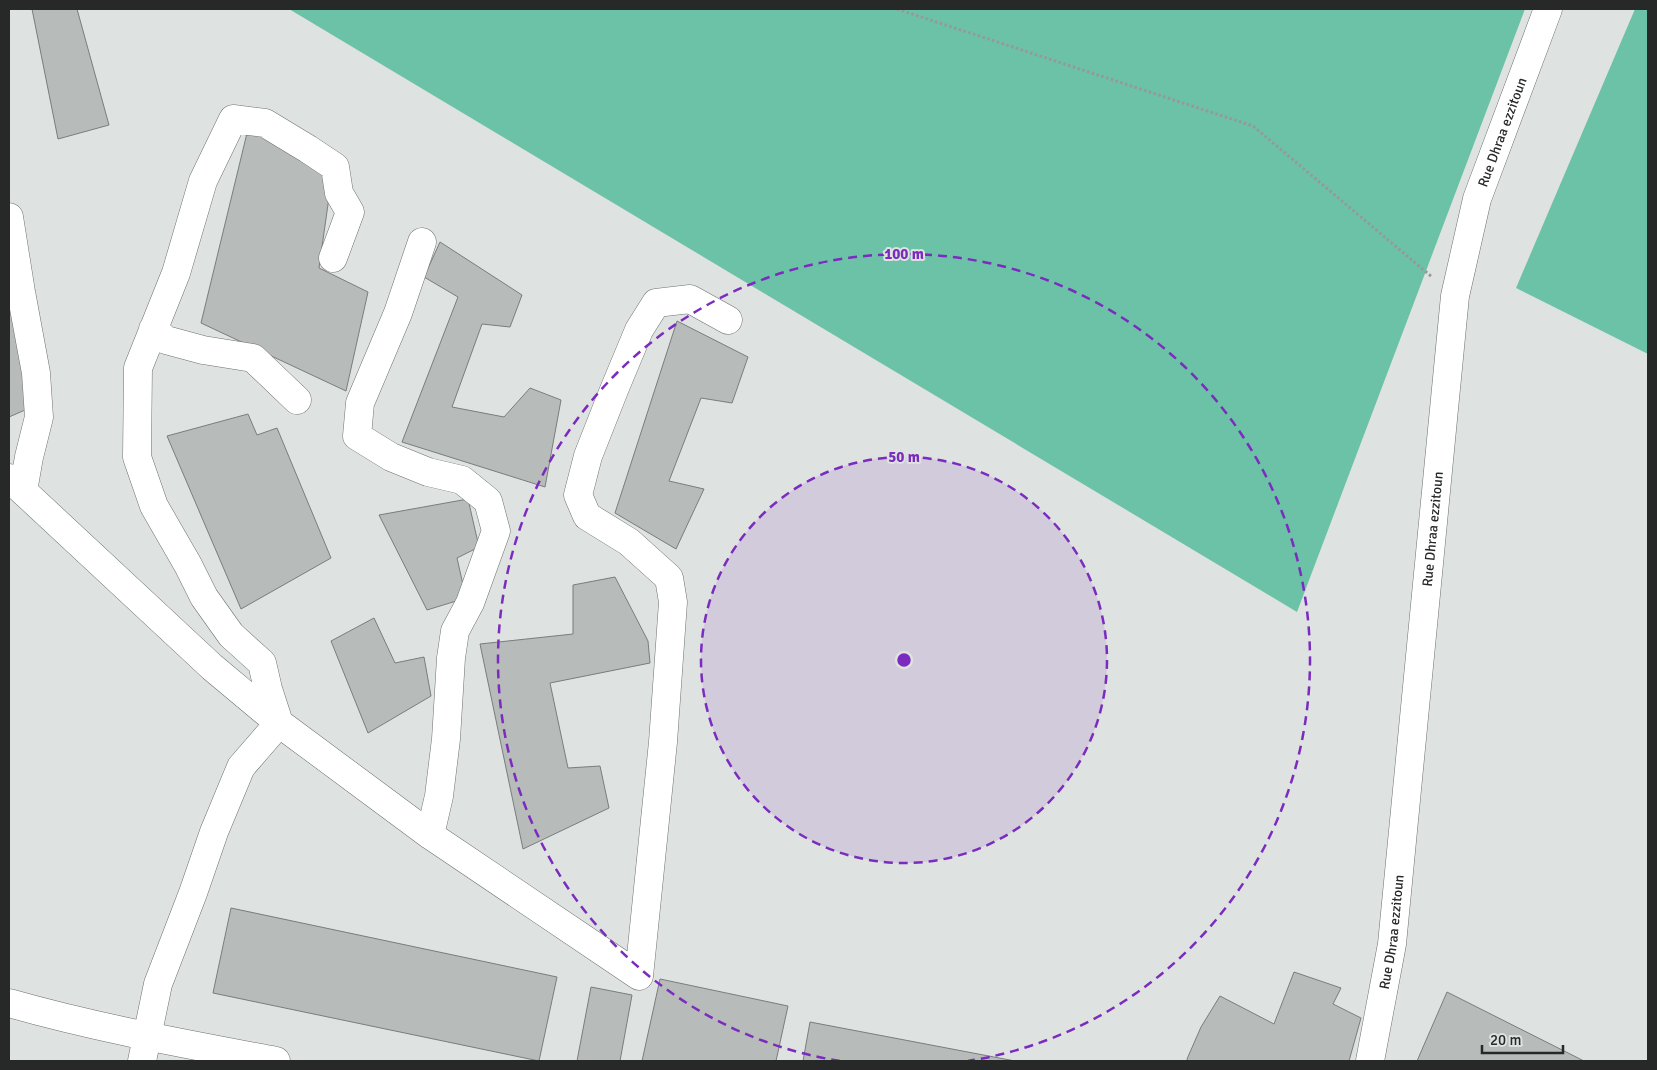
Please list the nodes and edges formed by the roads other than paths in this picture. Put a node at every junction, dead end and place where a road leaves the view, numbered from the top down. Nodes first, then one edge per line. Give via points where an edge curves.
1 (1548, 9) edge
2 (9, 217) edge
3 (422, 242) dead end
4 (333, 258) dead end
5 (728, 320) dead end
6 (153, 329) junction
7 (297, 400) dead end
8 (16, 484) edge
9 (279, 723) junction
10 (430, 834) junction
11 (9, 1003) edge
12 (64, 1019) junction
13 (9, 1023) edge
14 (144, 1049) edge
15 (276, 1061) edge
16 (1370, 1061) edge

1 - 16 street, Rue Dhraa ezzitoun via 1477,200 1455,296 1392,944
2 - 8 street via 36,373 39,417 29,457
3 - 10 street via 398,313 360,403 357,436 391,457 428,472 462,480 488,501 496,531 470,603 455,630 446,739 439,796
4 - 6 street via 350,212 339,193 335,167 265,123 233,118 203,181 176,273
5 - 10 street via 690,299 656,303 639,330 614,390 588,456 578,495 587,516 629,542 669,578 674,602 639,976
6 - 7 street via 166,340 253,358
6 - 9 street via 138,368 137,456 154,506 204,597 231,635 262,663
8 - 9 street via 212,667
9 - 10 street
9 - 14 street via 241,767 214,832 158,984
11 - 12 street
12 - 13 street
12 - 14 street
14 - 15 street

